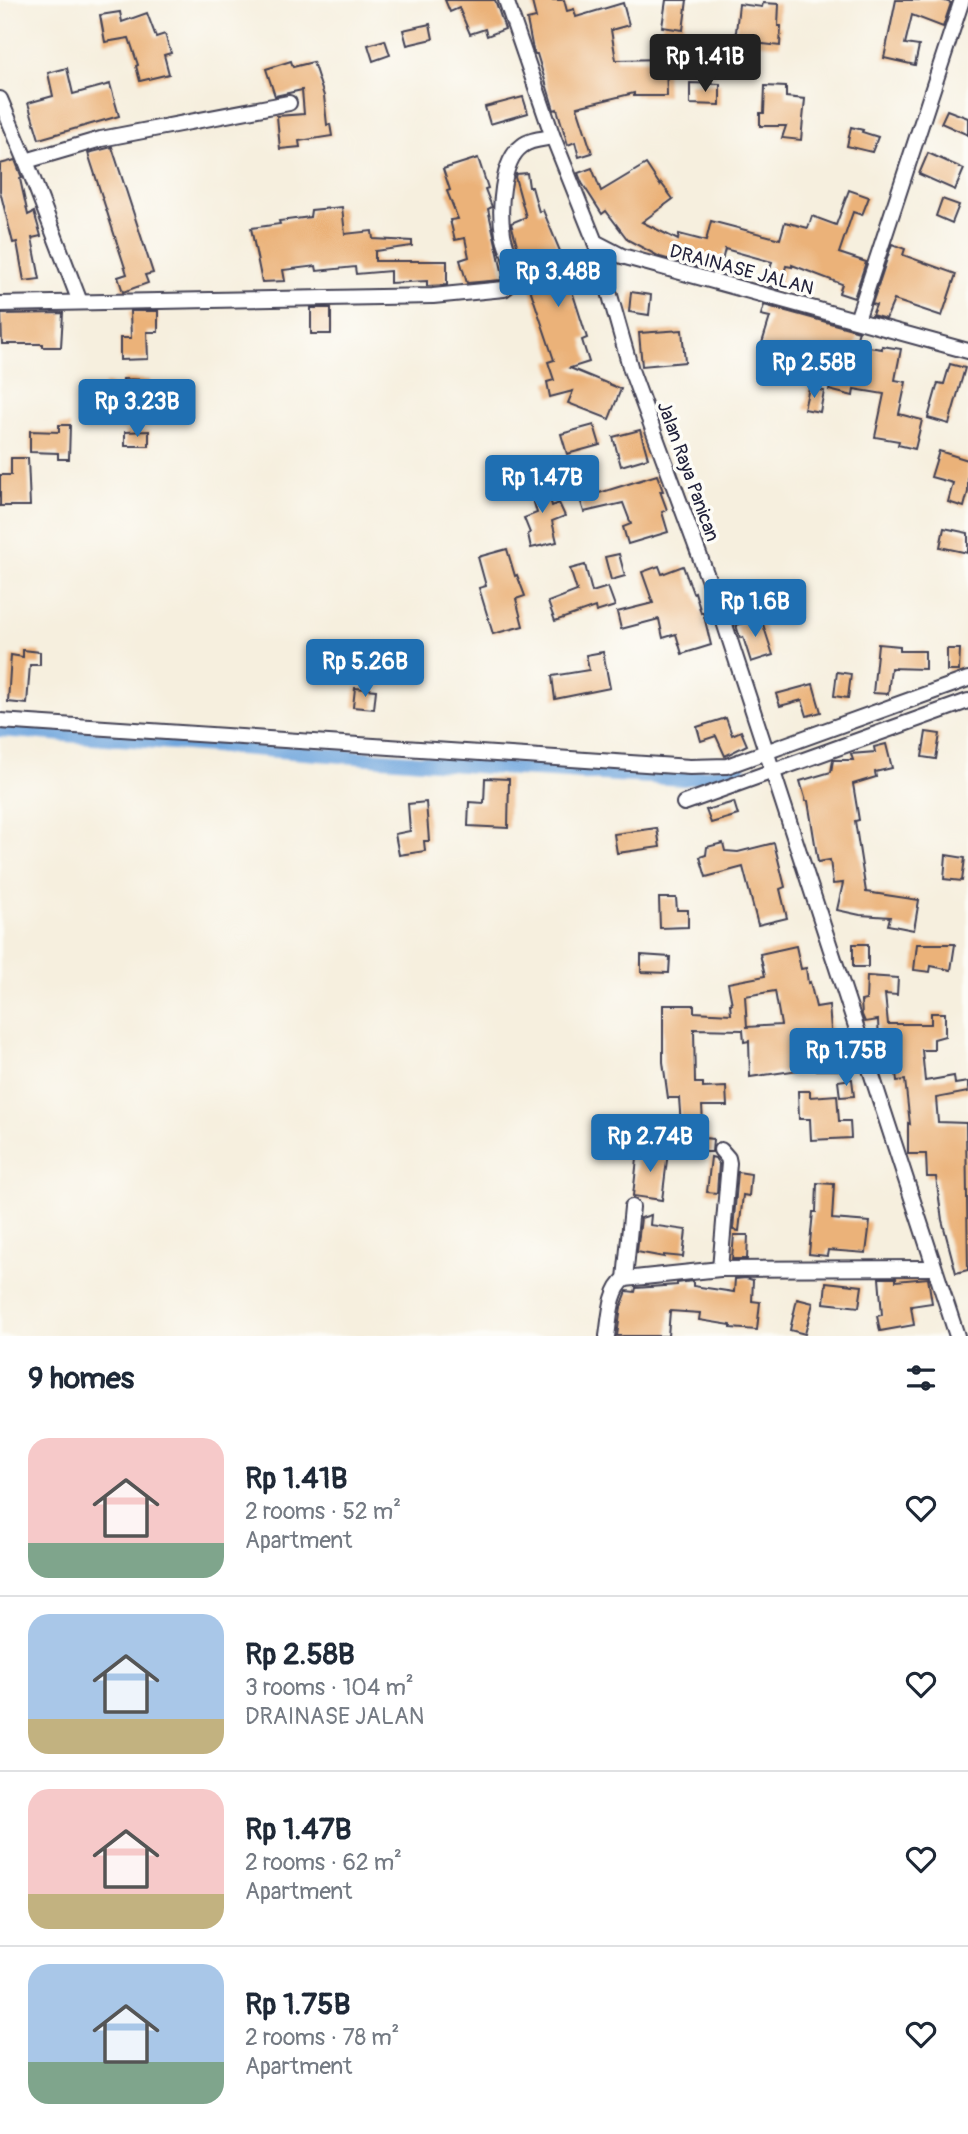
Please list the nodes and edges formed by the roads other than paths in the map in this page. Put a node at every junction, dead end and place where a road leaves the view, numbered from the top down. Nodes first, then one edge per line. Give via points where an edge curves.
1 (506, 0) edge
2 (962, 0) edge
3 (0, 99) edge
4 (289, 103) dead end
5 (553, 137) junction
6 (26, 160) junction
7 (596, 242) junction
8 (80, 302) junction
9 (0, 304) edge
10 (856, 320) junction
11 (968, 351) edge
12 (968, 678) edge
13 (968, 701) edge
14 (0, 721) edge
15 (765, 751) junction
16 (771, 771) junction
17 (684, 803) dead end
18 (721, 1150) dead end
19 (632, 1207) dead end
20 (934, 1268) junction
21 (720, 1269) junction
22 (625, 1279) junction
23 (607, 1336) edge
24 (957, 1336) edge

1 - 5 street
2 - 10 street
3 - 6 street
4 - 6 street via 101,139
5 - 7 street
5 - 8 street via 523,145 514,153 507,173 501,218 513,277 504,289 433,296
6 - 8 street
7 - 10 street, DRAINASE JALAN via 622,256
7 - 15 street, Jalan Raya Panican via 631,370 724,622
8 - 9 street
10 - 11 street, DRAINASE JALAN
12 - 15 street
13 - 16 street
14 - 15 street via 690,767 727,766
15 - 16 street, Jalan Raya Panican
16 - 17 street
16 - 20 street, Jalan Raya Panican
18 - 21 street via 729,1163
19 - 22 street
20 - 21 street
20 - 24 street, Jalan Raya Panican
21 - 22 street
22 - 23 street via 618,1284

